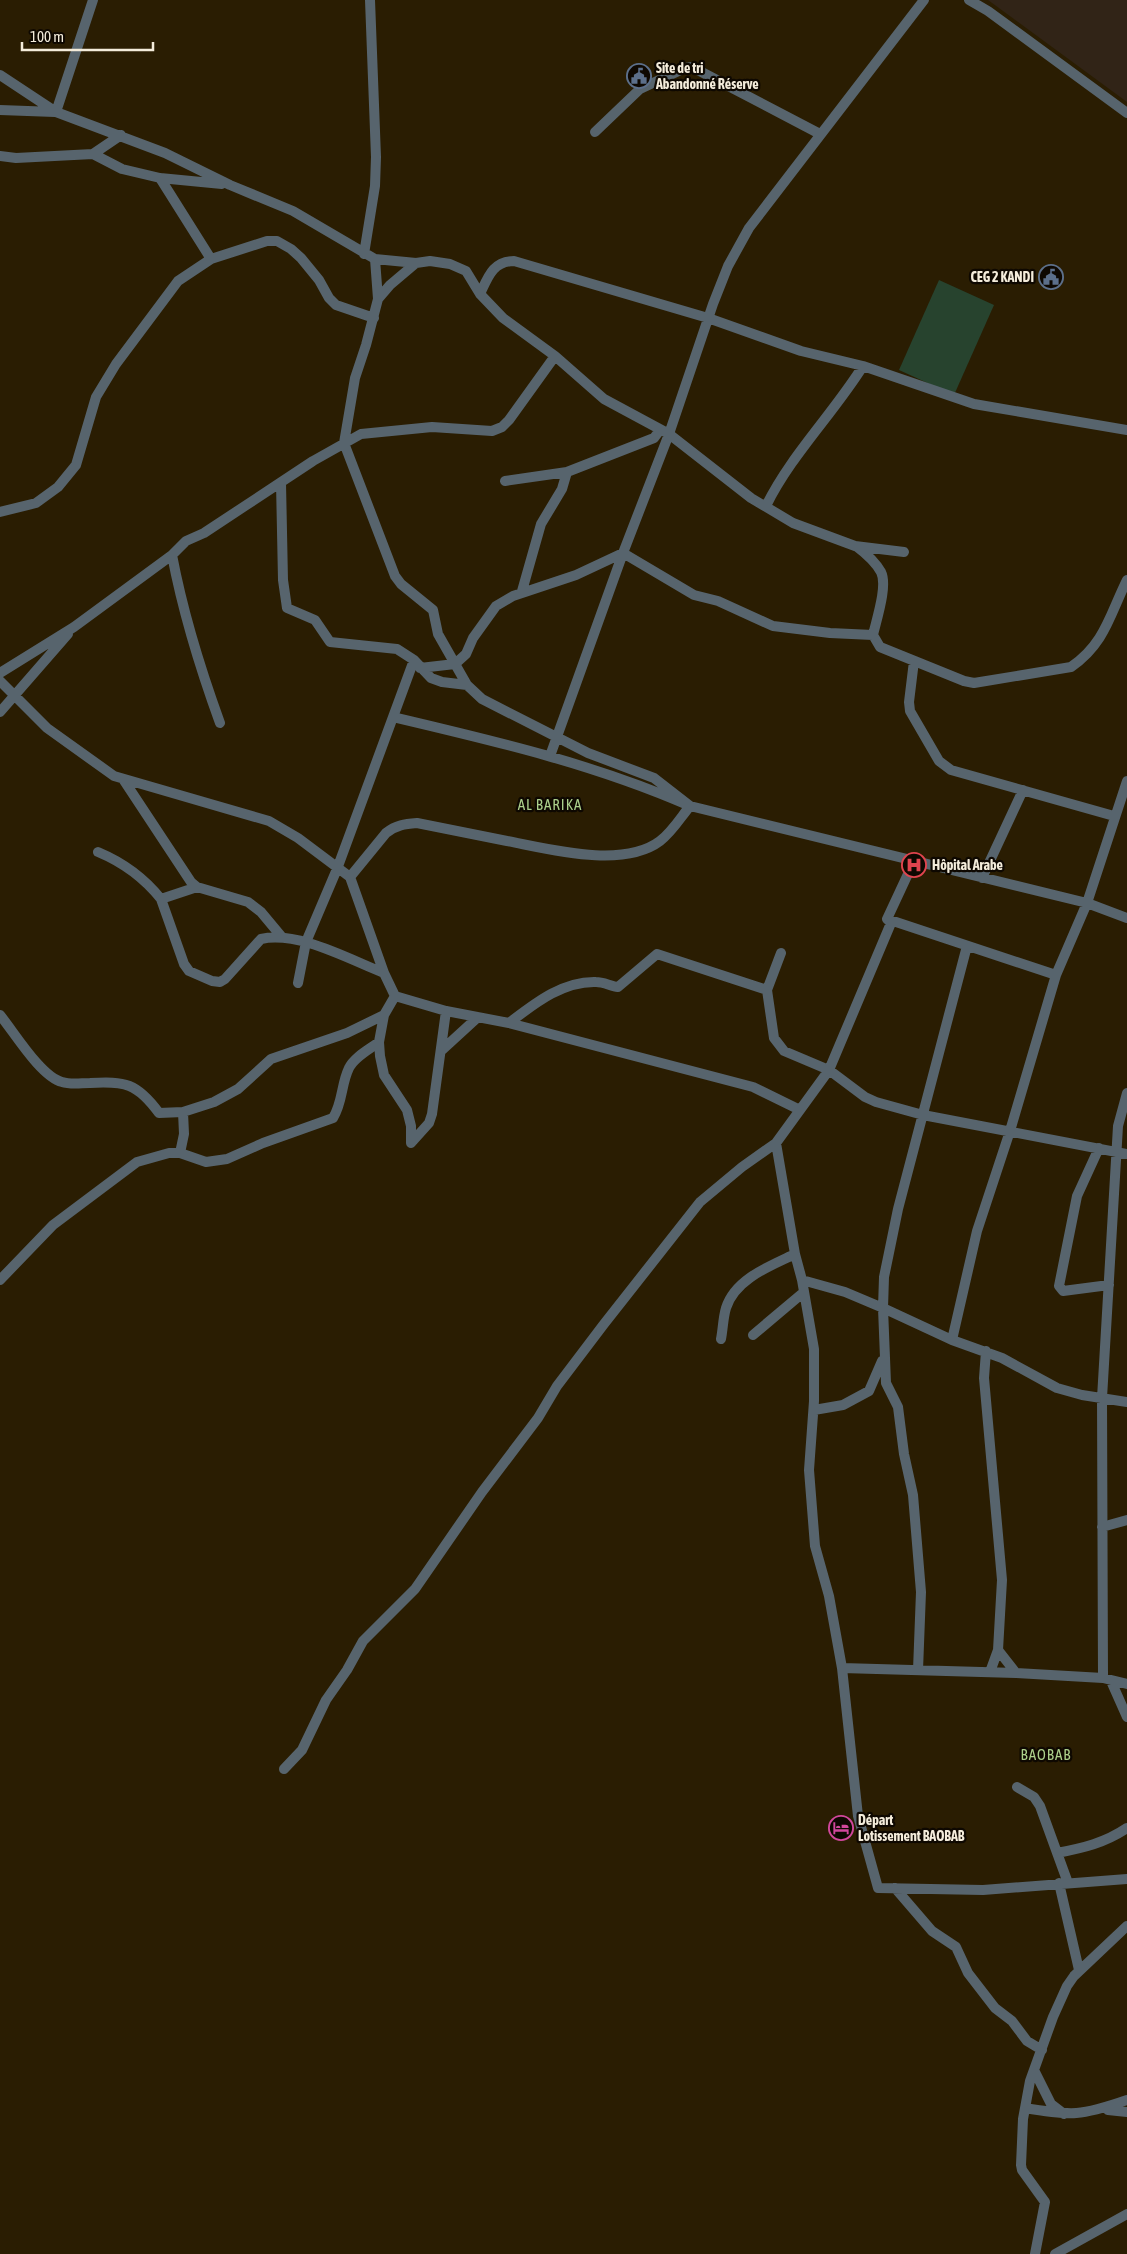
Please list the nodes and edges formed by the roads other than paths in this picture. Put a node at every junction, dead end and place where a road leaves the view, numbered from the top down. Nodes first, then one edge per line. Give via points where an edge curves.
1 (93, 0) edge
2 (370, 0) edge
3 (924, 0) edge
4 (969, 0) edge
5 (0, 75) edge
6 (0, 110) edge
7 (56, 112) junction
8 (1127, 113) edge
9 (595, 132) dead end
10 (820, 134) junction
11 (121, 135) junction
12 (94, 154) junction
13 (0, 156) edge
14 (160, 178) junction
15 (230, 185) junction
16 (364, 254) junction
17 (211, 258) junction
18 (375, 259) junction
19 (416, 263) junction
20 (480, 294) junction
21 (378, 299) junction
22 (374, 318) junction
23 (708, 318) junction
24 (555, 356) junction
25 (863, 366) junction
26 (1127, 430) edge
27 (665, 432) junction
28 (344, 443) junction
29 (567, 472) junction
30 (505, 481) dead end
31 (281, 484) junction
32 (766, 506) junction
33 (0, 512) edge
34 (855, 546) junction
35 (904, 552) dead end
36 (622, 553) junction
37 (172, 555) junction
38 (1127, 580) edge
39 (522, 592) junction
40 (74, 627) junction
41 (873, 635) junction
42 (914, 661) junction
43 (417, 664) junction
44 (455, 664) junction
45 (0, 672) edge
46 (0, 682) edge
47 (467, 685) junction
48 (15, 696) junction
49 (0, 712) edge
50 (394, 717) junction
51 (220, 723) dead end
52 (556, 738) junction
53 (550, 756) junction
54 (123, 779) junction
55 (1127, 781) edge
56 (1023, 790) junction
57 (690, 806) junction
58 (1114, 816) junction
59 (98, 852) dead end
60 (914, 861) junction
61 (337, 869) junction
62 (350, 877) junction
63 (982, 878) junction
64 (197, 887) junction
65 (161, 899) junction
66 (1087, 903) junction
67 (1127, 918) edge
68 (887, 919) junction
69 (281, 936) junction
70 (306, 942) junction
71 (967, 946) junction
72 (780, 953) dead end
73 (384, 973) junction
74 (1056, 975) junction
75 (298, 984) dead end
76 (767, 990) junction
77 (395, 996) junction
78 (446, 1011) junction
79 (0, 1015) edge
80 (384, 1016) junction
81 (478, 1017) junction
82 (509, 1023) junction
83 (380, 1042) junction
84 (442, 1050) junction
85 (829, 1070) junction
86 (1127, 1093) edge
87 (800, 1110) junction
88 (183, 1112) junction
89 (924, 1115) junction
90 (1010, 1131) junction
91 (776, 1143) junction
92 (1099, 1148) junction
93 (180, 1153) junction
94 (1122, 1153) edge
95 (795, 1254) junction
96 (0, 1280) edge
97 (802, 1280) junction
98 (1109, 1285) junction
99 (804, 1292) junction
100 (883, 1308) junction
101 (753, 1335) dead end
102 (721, 1340) dead end
103 (952, 1340) junction
104 (986, 1351) junction
105 (884, 1356) junction
106 (1102, 1398) junction
107 (1127, 1402) edge
108 (814, 1410) junction
109 (1127, 1520) edge
110 (1102, 1527) junction
111 (998, 1650) junction
112 (842, 1668) junction
113 (918, 1670) junction
114 (990, 1672) junction
115 (1016, 1673) junction
116 (1107, 1680) junction
117 (1127, 1684) edge
118 (1127, 1717) edge
119 (284, 1769) dead end
120 (1017, 1787) dead end
121 (1127, 1828) edge
122 (1057, 1852) junction
123 (1127, 1879) edge
124 (1063, 1883) junction
125 (895, 1888) junction
126 (1127, 1926) edge
127 (1080, 1970) junction
128 (1042, 2050) junction
129 (1034, 2070) junction
130 (1127, 2100) edge
131 (1024, 2108) junction
132 (1098, 2110) junction
133 (1127, 2112) edge
134 (1065, 2115) junction
135 (1127, 2214) edge
136 (1035, 2254) edge
137 (1055, 2254) edge

1 - 7 street
2 - 16 street via 376,157
3 - 10 street
4 - 8 street
5 - 7 street
6 - 7 street
7 - 11 street
9 - 10 street via 640,89 692,67
10 - 23 street via 749,228 728,266
11 - 12 street
11 - 15 street
12 - 13 street
12 - 14 street via 122,169
14 - 15 street
14 - 17 street
15 - 16 street via 293,211
16 - 18 street
17 - 22 street via 278,241 301,258 336,305
17 - 33 street via 178,281 116,364 96,397 76,465 58,487 36,503
18 - 19 street
18 - 21 street
19 - 20 street via 450,264 466,271
19 - 21 street
20 - 23 street via 492,269 501,262 514,261
20 - 24 street via 504,318
21 - 22 street
22 - 28 street via 355,378
23 - 25 street via 802,351
23 - 27 street
24 - 27 street via 604,399
24 - 28 street via 509,420 492,432 400,429 361,434
25 - 26 street via 974,404
25 - 32 street via 846,394 789,468
27 - 29 street
27 - 32 street
27 - 36 street
28 - 31 street
28 - 44 street via 395,576 433,610 438,634
29 - 30 street
29 - 39 street via 562,489 541,524
31 - 37 street via 186,541
31 - 43 street via 283,580 287,608 315,620 330,642 397,649
32 - 34 street via 793,523
34 - 35 street
34 - 41 street via 882,573
36 - 39 street via 576,575
36 - 41 street via 694,595 718,601 774,626
36 - 52 street
37 - 40 street
37 - 51 street via 194,650
38 - 42 street via 1105,632 1071,667 974,683
39 - 44 street via 496,606 473,638 466,654
40 - 45 street
40 - 48 street
41 - 42 street via 880,647
42 - 56 street via 910,711 939,761 951,770
43 - 44 street
43 - 47 street via 430,678
43 - 50 street
44 - 47 street
46 - 48 street
47 - 52 street via 482,699
48 - 49 street
48 - 54 street via 47,728
50 - 53 street
50 - 61 street
52 - 53 street
52 - 57 street via 654,778
53 - 57 street via 641,784
54 - 61 street via 269,821 298,838
54 - 64 street
55 - 58 street
56 - 58 street
56 - 63 street
57 - 60 street
57 - 62 street via 660,841 644,849 616,855 558,852 417,823 404,824 386,833
58 - 66 street
59 - 65 street via 127,868
60 - 63 street
60 - 68 street
61 - 62 street
61 - 70 street
62 - 73 street
63 - 66 street
64 - 65 street
64 - 69 street via 248,902
65 - 69 street via 184,964 189,971 212,982 225,980 261,939
66 - 67 street
66 - 74 street
68 - 71 street
68 - 85 street via 891,923
69 - 70 street
70 - 73 street
70 - 75 street
71 - 74 street
71 - 89 street
72 - 76 street
73 - 77 street
74 - 90 street
76 - 82 street via 657,954 618,987 598,982 566,987 536,1002
76 - 85 street via 774,1038 784,1051
77 - 78 street
77 - 80 street
78 - 81 street
78 - 84 street
79 - 88 street via 43,1070 62,1082 124,1083 148,1098 159,1113
80 - 83 street
80 - 88 street via 347,1034 271,1059 238,1089 214,1102
81 - 82 street
81 - 84 street
82 - 87 street via 753,1087
83 - 84 street via 384,1075 407,1110 411,1143 429,1123
83 - 93 street via 348,1068 342,1099 333,1118 263,1142 227,1159 206,1162
85 - 87 street
85 - 89 street via 865,1097
86 - 94 street via 1118,1126
87 - 91 street
88 - 93 street via 184,1134
89 - 90 street
89 - 100 street via 890,1244
90 - 92 street
90 - 103 street via 977,1230
91 - 95 street
91 - 119 street via 700,1202 604,1324 415,1589 362,1641 326,1700 302,1750
92 - 94 street
92 - 98 street via 1077,1196 1058,1286 1063,1291
93 - 96 street via 137,1162 53,1225
94 - 98 street
95 - 97 street
95 - 102 street via 754,1275 732,1295 726,1308
97 - 99 street
97 - 100 street via 845,1292
98 - 106 street
99 - 101 street
99 - 108 street via 814,1349
100 - 103 street
100 - 105 street
103 - 104 street
104 - 106 street via 1057,1388
104 - 111 street via 984,1378 1002,1580
105 - 108 street via 870,1391 843,1406
105 - 113 street via 886,1383 898,1407 913,1495 922,1592
106 - 107 street
106 - 110 street
108 - 112 street via 809,1470 815,1546 829,1596
109 - 110 street
110 - 116 street
111 - 114 street
111 - 115 street
112 - 113 street
112 - 125 street via 859,1822 878,1888
113 - 114 street
114 - 115 street
115 - 116 street
116 - 117 street
116 - 118 street
120 - 122 street via 1034,1797 1040,1806
121 - 122 street via 1112,1838 1089,1846
122 - 124 street
123 - 124 street
124 - 125 street via 983,1890
124 - 127 street
125 - 128 street via 932,1931 956,1947 968,1973 995,2008 1012,2021 1027,2041
126 - 127 street
127 - 128 street via 1067,1986
128 - 129 street
129 - 131 street
129 - 134 street via 1051,2104
130 - 132 street
131 - 134 street
131 - 136 street via 1022,2170 1045,2202
132 - 133 street
132 - 134 street
135 - 137 street

